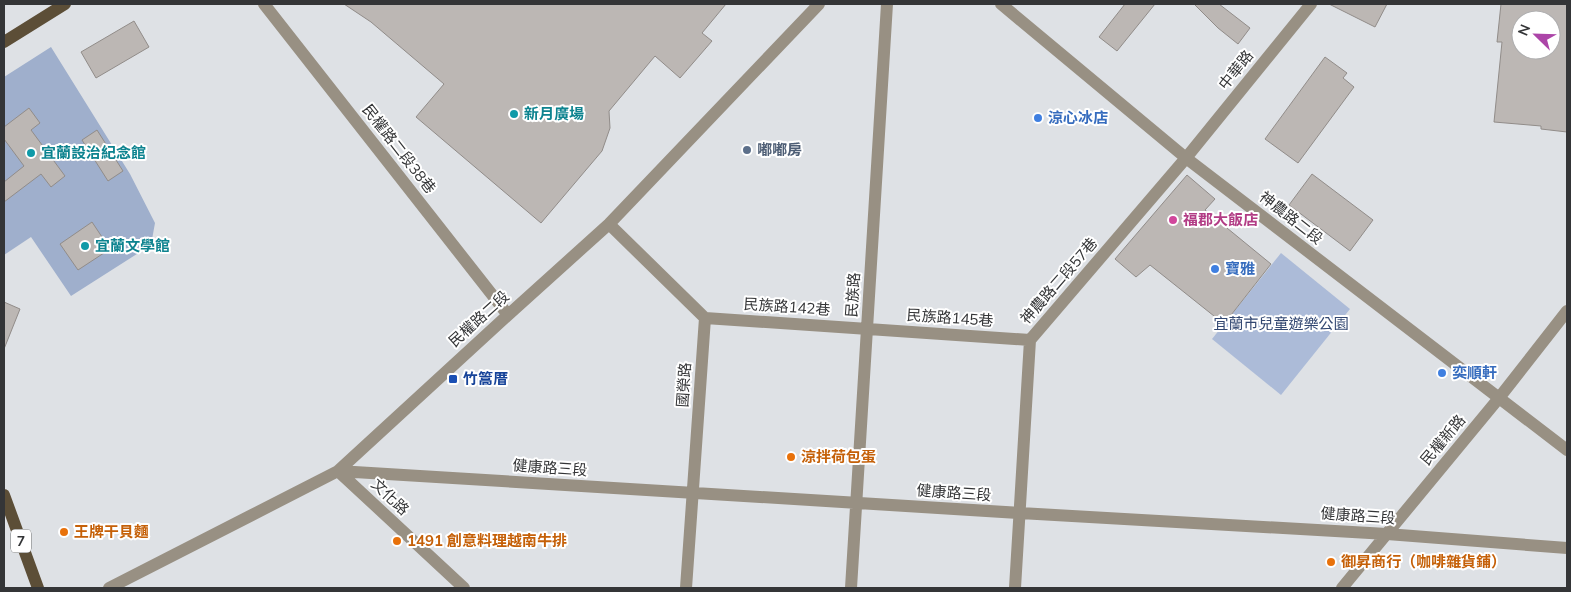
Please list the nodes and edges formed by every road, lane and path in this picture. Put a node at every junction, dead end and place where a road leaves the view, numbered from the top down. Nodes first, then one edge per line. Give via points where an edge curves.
1 (66, 4) edge
2 (264, 4) edge
3 (819, 4) edge
4 (887, 4) edge
5 (1001, 4) edge
6 (1311, 4) edge
7 (4, 42) edge
8 (1186, 158) junction
9 (609, 224) junction
10 (1567, 311) edge
11 (508, 315) junction
12 (705, 318) junction
13 (867, 329) junction
14 (1030, 340) junction
15 (1499, 398) junction
16 (1567, 450) edge
17 (338, 471) junction
18 (692, 493) junction
19 (4, 495) edge
20 (856, 503) junction
21 (1020, 513) junction
22 (1387, 534) junction
23 (1567, 548) edge
24 (38, 588) edge
25 (109, 588) edge
26 (464, 588) edge
27 (686, 588) edge
28 (851, 588) edge
29 (1015, 588) edge
30 (1342, 588) edge

1 - 7 main road
2 - 11 street, 民權路二段38巷
3 - 9 street, 民權路二段
4 - 13 street, 民族路
5 - 8 street, 神農路二段
6 - 8 street, 中華路
8 - 14 street, 神農路二段57巷
8 - 15 street, 神農路二段
9 - 11 street, 民權路二段
9 - 12 street
10 - 15 street, 民權新路
11 - 17 street, 民權路二段
12 - 13 street, 民族路142巷
12 - 18 street, 國榮路
13 - 14 street, 民族路145巷
13 - 20 street, 民族路
14 - 21 street, 神農路二段57巷
15 - 16 street, 神農路二段
15 - 22 street, 民權新路
17 - 18 street, 健康路三段
17 - 25 street, 民權路二段
17 - 26 street, 文化路
18 - 20 street, 健康路三段
18 - 27 street, 國榮路
19 - 24 main road, 7
20 - 21 street, 健康路三段
20 - 28 street, 民族路
21 - 22 street, 健康路三段
21 - 29 street, 神農路二段57巷
22 - 23 street, 健康路三段
22 - 30 street, 民權新路

